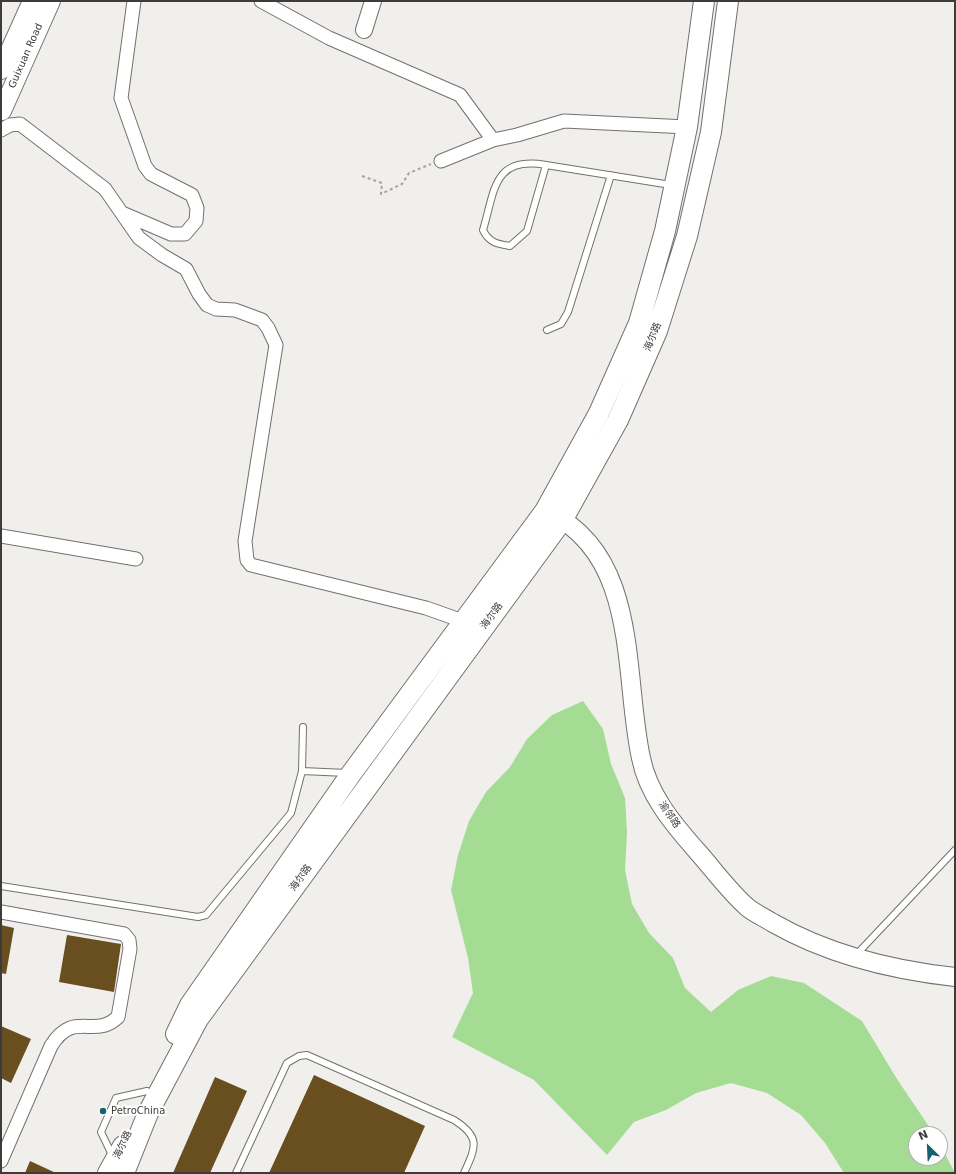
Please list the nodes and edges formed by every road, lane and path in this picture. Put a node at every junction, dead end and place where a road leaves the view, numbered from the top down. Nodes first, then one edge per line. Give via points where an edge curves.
1 (32, 1) edge
2 (51, 1) edge
3 (134, 1) edge
4 (261, 1) edge
5 (373, 1) edge
6 (704, 1) edge
7 (728, 1) edge
8 (364, 30) dead end
9 (1, 70) edge
10 (1, 111) edge
11 (688, 127) junction
12 (1, 130) edge
13 (493, 140) junction
14 (441, 161) joint
15 (546, 165) junction
16 (611, 175) junction
17 (362, 176) dead end
18 (675, 186) junction
19 (122, 213) junction
20 (547, 330) dead end
21 (554, 515) junction
22 (1, 536) edge
23 (136, 559) dead end
24 (463, 622) junction
25 (303, 727) dead end
26 (302, 770) junction
27 (351, 774) junction
28 (955, 850) edge
29 (1, 886) edge
30 (1, 912) edge
31 (854, 958) junction
32 (955, 977) edge
33 (1, 1161) edge
34 (116, 1169) edge
35 (236, 1173) edge
36 (464, 1173) edge

1 - 9 main road, Guixuan Road
2 - 10 main road, Guixuan Road
3 - 19 street via 121,98 145,166 151,174 192,195 198,208 196,221 186,234 171,234
4 - 13 street via 329,38 460,95
5 - 8 street
6 - 11 main road, 海尔路
7 - 21 main road, 海尔路 via 710,132 687,236 657,331 618,420
11 - 13 street via 564,121
11 - 18 main road, 海尔路
12 - 19 street via 10,125 20,124 106,189
13 - 14 street
14 - 17 path via 409,173 402,184 381,194 382,184
15 - 15 lane via 538,163 512,166 502,172 483,230 486,238 496,244 510,246 527,231
15 - 16 lane
16 - 18 lane
16 - 20 lane via 568,312 561,324
18 - 21 main road, 海尔路 via 639,323
19 - 24 street via 139,238 186,269 208,305 216,309 235,310 262,320 276,345 245,541 247,560 251,565 426,608
21 - 24 main road, 海尔路
21 - 31 main road, 渝邻路 via 595,551 608,573 622,622 641,759 651,788 672,823 747,908 798,937
21 - 34 main road, 海尔路 via 198,1019
22 - 23 street
24 - 27 main road, 海尔路
25 - 26 lane
26 - 27 lane
26 - 29 lane via 291,813 206,915 198,917
27 - 34 main road, 海尔路 via 190,1005 147,1092
28 - 31 lane
30 - 33 street via 124,934 129,940 130,949 118,1017 105,1025 69,1026 57,1036
31 - 32 main road, 渝邻路 via 913,972
35 - 36 lane via 287,1063 307,1055 463,1126 471,1134 474,1142 473,1152

